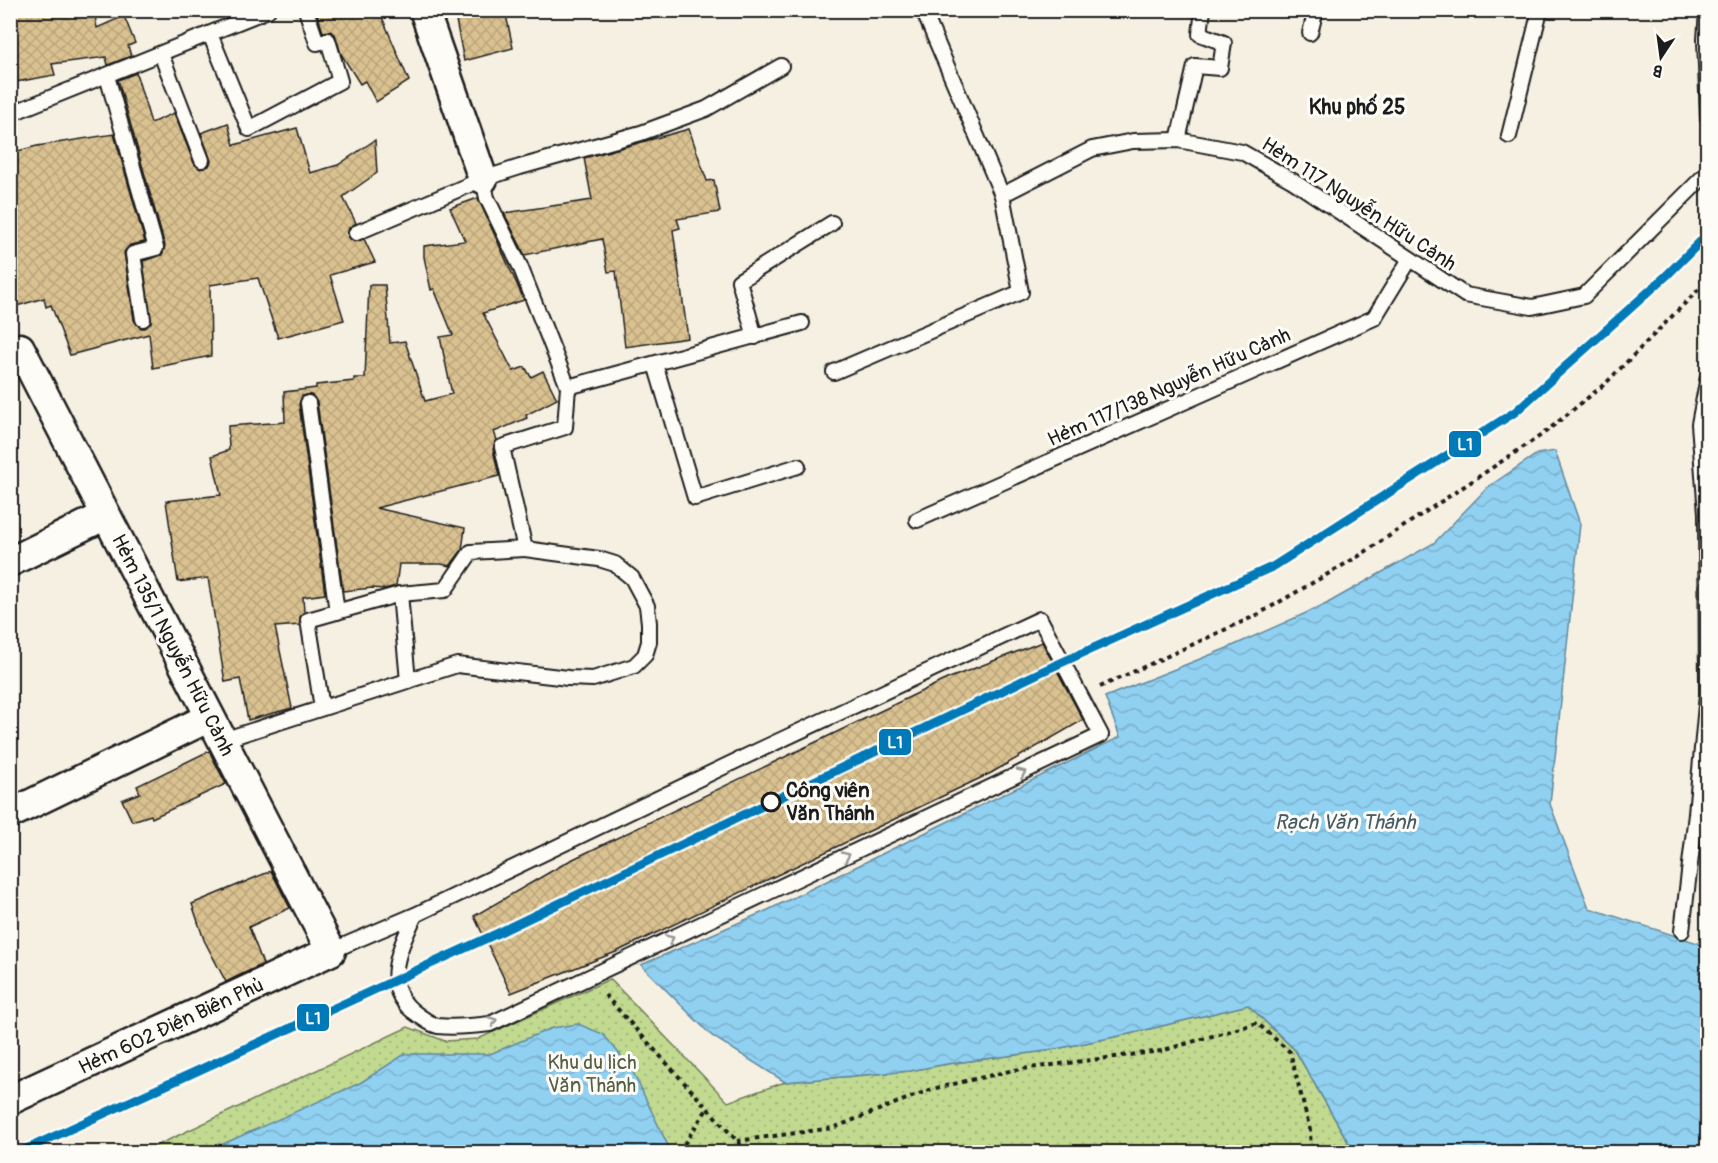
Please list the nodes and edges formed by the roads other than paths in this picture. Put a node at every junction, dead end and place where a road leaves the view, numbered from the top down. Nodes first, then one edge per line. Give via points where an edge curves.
1 (268, 10) edge
2 (306, 10) edge
3 (424, 10) edge
4 (923, 10) edge
5 (1203, 10) edge
6 (1316, 10) edge
7 (1540, 10) edge
8 (1707, 10) edge
9 (1310, 33) dead end
10 (210, 34) junction
11 (161, 54) junction
12 (781, 66) dead end
13 (107, 76) junction
14 (10, 114) edge
15 (1707, 118) edge
16 (1509, 136) dead end
17 (1178, 140) junction
18 (202, 160) dead end
19 (1707, 172) edge
20 (483, 179) junction
21 (1002, 195) junction
22 (832, 223) dead end
23 (356, 233) dead end
24 (1410, 259) junction
25 (143, 319) dead end
26 (802, 323) dead end
27 (755, 337) junction
28 (10, 353) edge
29 (655, 364) junction
30 (834, 372) dead end
31 (1707, 376) edge
32 (568, 387) junction
33 (308, 403) dead end
34 (798, 466) dead end
35 (106, 515) junction
36 (917, 520) dead end
37 (525, 549) junction
38 (10, 562) edge
39 (400, 594) junction
40 (337, 612) junction
41 (408, 681) junction
42 (322, 708) junction
43 (217, 729) junction
44 (10, 814) edge
45 (415, 915) junction
46 (1682, 931) dead end
47 (331, 951) junction
48 (10, 1100) edge

1 - 10 lane
2 - 10 lane via 317,43 328,40 340,81 249,129
3 - 20 street
4 - 21 lane
5 - 17 lane via 1200,34 1224,43 1220,68 1195,66
6 - 9 lane
7 - 16 lane
8 - 15 lane
10 - 11 lane
11 - 13 lane
11 - 18 lane
12 - 20 lane via 705,109 641,134
13 - 14 lane
13 - 25 lane via 156,248 133,254
17 - 21 lane, Hẻm 117 Nguyễn Hữu Cảnh via 1133,141 1092,149
17 - 24 lane, Hẻm 117 Nguyễn Hữu Cảnh via 1242,152
19 - 24 lane, Hẻm 117 Nguyễn Hữu Cảnh via 1584,296 1532,307 1465,295
20 - 23 lane
20 - 32 lane via 487,198 520,266
21 - 30 lane via 1022,292
22 - 27 lane via 739,281
24 - 36 lane, Hẻm 117/138 Nguyễn Hữu Cảnh via 1374,318
26 - 27 lane
27 - 29 lane
28 - 35 street, Hẻm 135/1 Nguyễn Hữu Cảnh via 20,348
29 - 32 lane
29 - 34 lane via 695,498
31 - 46 lane via 1699,424 1706,513 1707,694
32 - 37 lane via 565,428 502,447
33 - 40 lane
35 - 38 street
35 - 43 street, Hẻm 135/1 Nguyễn Hữu Cảnh
37 - 39 lane via 471,552 445,590
37 - 41 lane via 599,559 615,564 632,578 647,606 649,642 645,655 634,666 593,679 457,665
39 - 40 lane
39 - 41 lane
40 - 42 lane via 308,620
41 - 42 lane
42 - 43 lane
43 - 44 street
43 - 47 street, Hẻm 135/1 Nguyễn Hữu Cảnh
45 -> 45 lane via 395,976 397,993 406,1007 435,1026 490,1024 1101,735 1040,619
45 - 47 lane
47 - 48 street, Hẻm 602 Điện Biên Phủ

